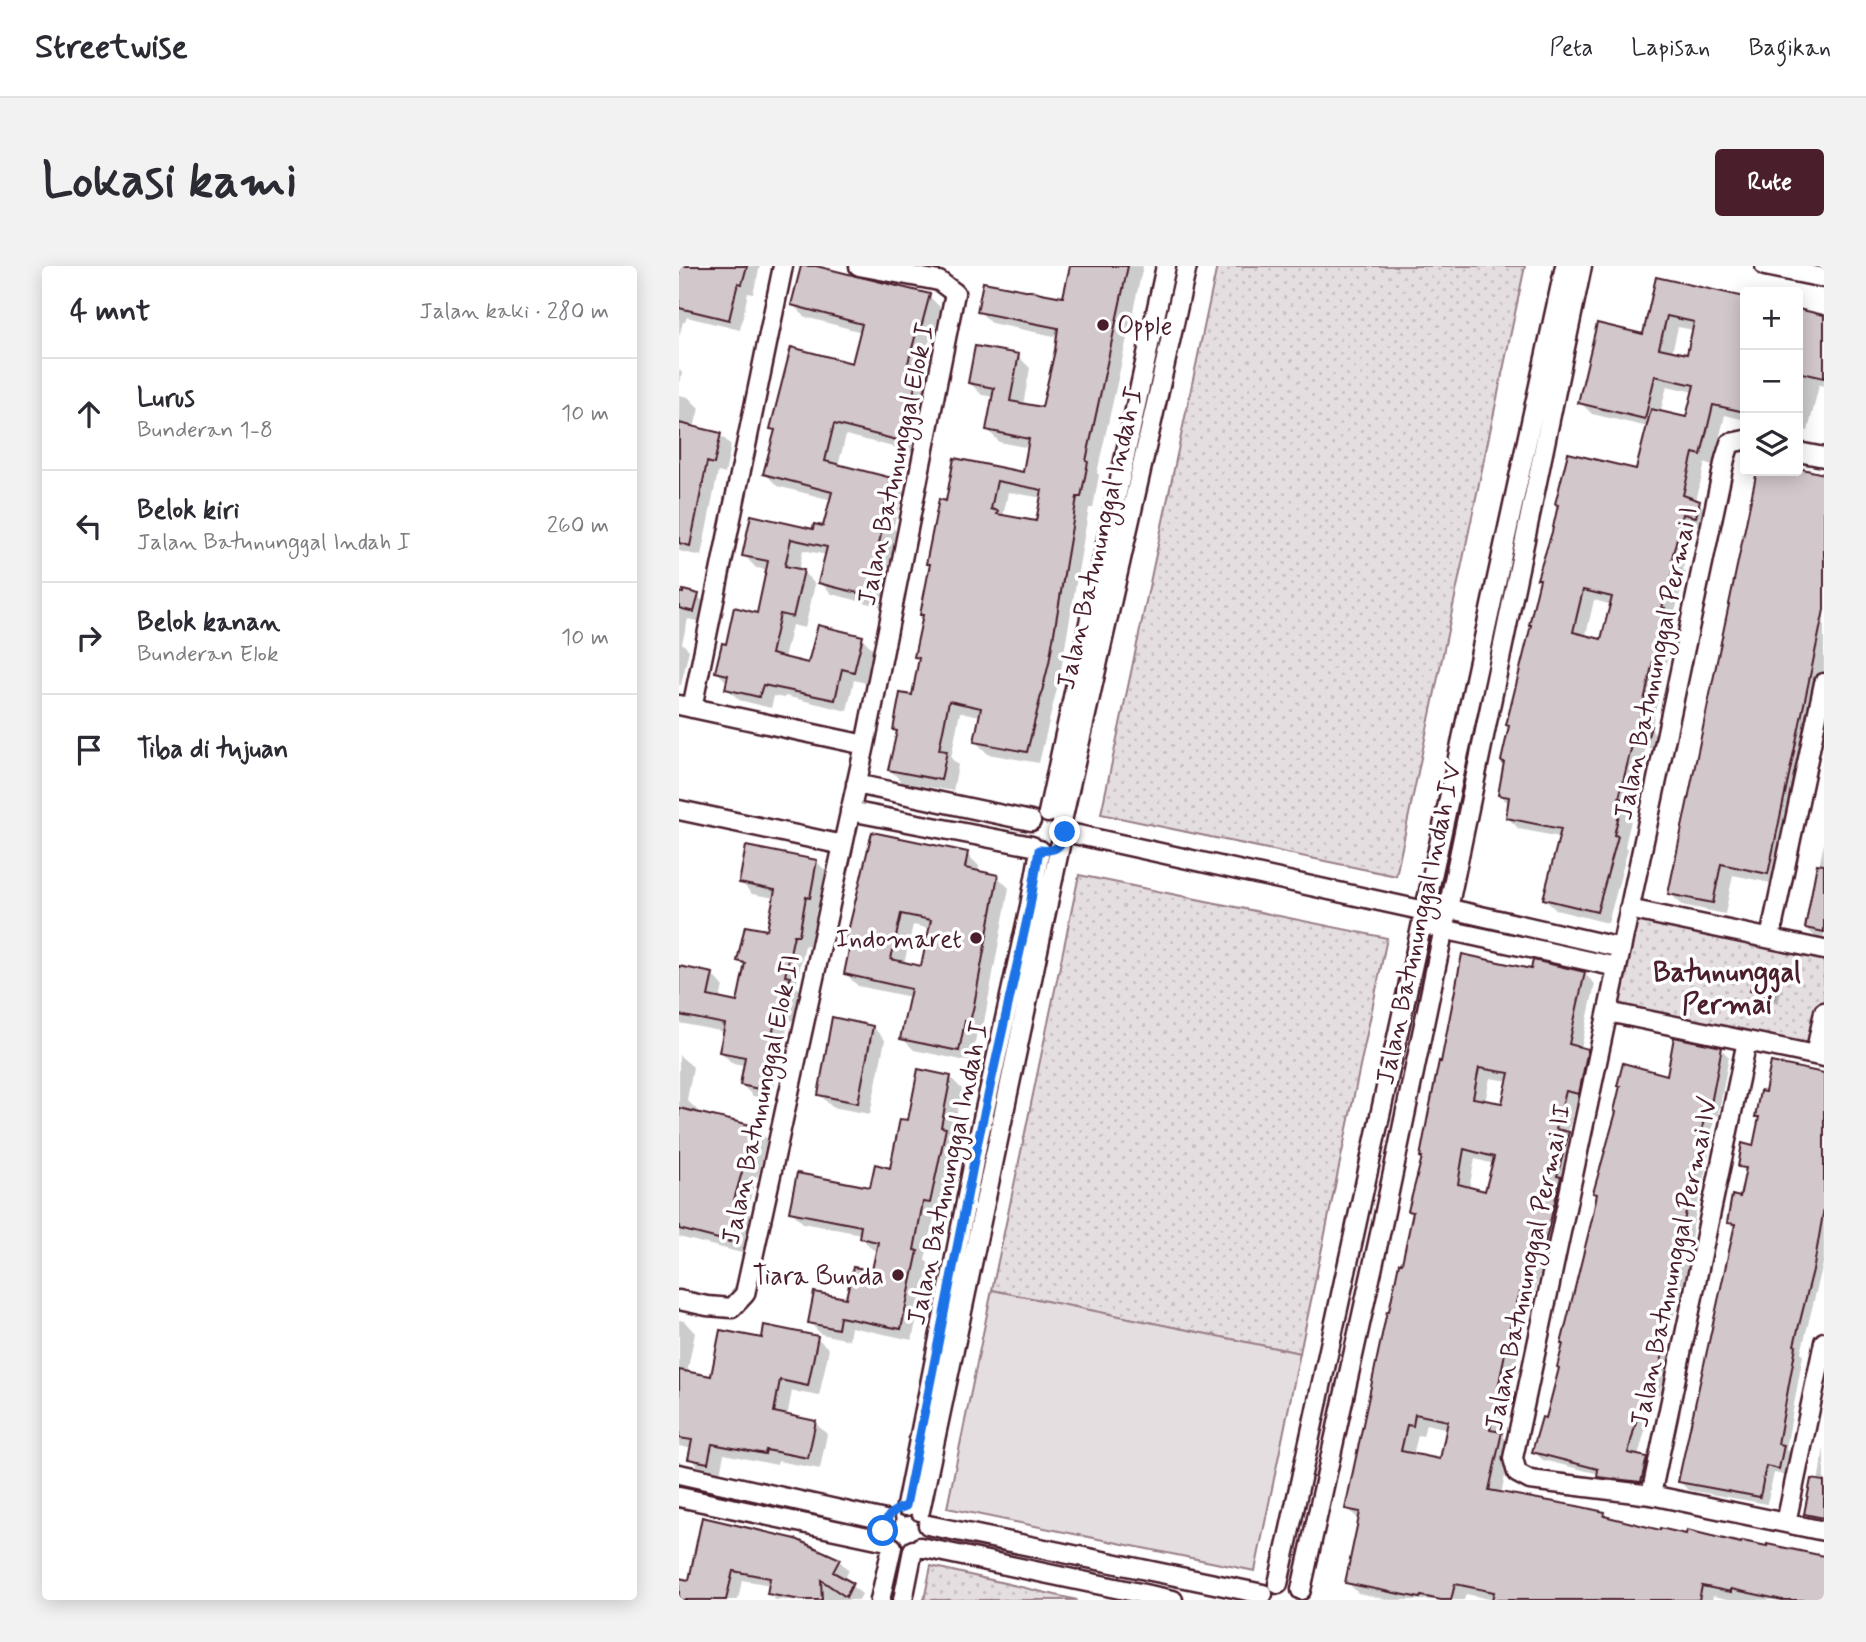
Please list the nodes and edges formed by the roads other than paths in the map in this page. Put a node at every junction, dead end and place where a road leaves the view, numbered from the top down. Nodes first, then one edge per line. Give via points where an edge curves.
1 (783, 266) edge
2 (859, 266) edge
3 (1166, 266) edge
4 (1187, 266) edge
5 (1565, 266) edge
6 (1581, 266) edge
7 (1765, 266) edge
8 (1824, 278) edge
9 (1740, 441) edge
10 (1803, 453) edge
11 (1824, 457) edge
12 (1121, 517) junction
13 (1497, 582) junction
14 (1515, 585) junction
15 (1824, 682) edge
16 (685, 706) edge
17 (865, 745) junction
18 (856, 785) junction
19 (679, 810) edge
20 (850, 811) junction
21 (1031, 821) junction
22 (1059, 828) junction
23 (842, 845) junction
24 (1036, 848) junction
25 (1448, 909) junction
26 (1629, 909) junction
27 (1424, 913) junction
28 (1443, 929) junction
29 (1770, 938) junction
30 (1621, 948) junction
31 (1824, 950) edge
32 (1617, 967) junction
33 (1608, 1012) junction
34 (1824, 1012) edge
35 (1747, 1041) junction
36 (1819, 1056) edge
37 (978, 1141) junction
38 (997, 1145) junction
39 (1360, 1210) junction
40 (1384, 1216) junction
41 (679, 1300) edge
42 (1824, 1342) edge
43 (679, 1474) edge
44 (1651, 1494) junction
45 (679, 1497) edge
46 (918, 1514) junction
47 (885, 1520) junction
48 (1786, 1522) junction
49 (1824, 1531) edge
50 (890, 1544) junction
51 (916, 1549) junction
52 (1268, 1593) edge
53 (1304, 1595) edge
54 (880, 1600) edge
55 (903, 1600) edge
56 (1173, 1600) edge

1 - 16 street
2 - 17 street, Jalan Batununggal Elok I via 939,281 955,293
3 - 12 street, Jalan Batununggal Indah I
4 - 12 street, Jalan Batununggal Indah I
5 - 13 street, Jalan Batununggal Indah IV
6 - 14 street, Jalan Batununggal Indah IV
7 - 8 street
9 - 26 street, Jalan Batununggal Permai I via 1730,443 1725,459
10 - 11 street
12 - 22 street, Jalan Batununggal Indah I
13 - 14 street
13 - 27 street, Jalan Batununggal Indah IV
14 - 25 street, Jalan Batununggal Indah IV
15 - 29 street
16 - 17 street
17 - 18 street
18 - 20 street
18 - 21 street
19 - 23 street
20 - 23 street
20 - 24 street
21 - 22 street via 1039,814
21 - 24 street via 1028,832
22 - 24 street via 1054,850
22 - 27 street
22 - 38 street, Jalan Batununggal Indah I
23 - 41 street, Jalan Batununggal Elok II via 745,1294 732,1308
24 - 37 street, Jalan Batununggal Indah I via 1030,906
25 - 27 street
25 - 28 street, Jalan Batununggal Indah IV
25 - 30 street
26 - 29 street
26 - 30 street, Jalan Batununggal Permai II
27 - 28 street
27 - 39 street, Jalan Batununggal Indah IV
28 - 32 street
28 - 40 street, Jalan Batununggal Indah IV
29 - 31 street
30 - 32 street, Jalan Batununggal Permai II
32 - 33 street, Jalan Batununggal Permai II
33 - 35 street
33 - 44 street, Jalan Batununggal Permai II via 1513,1458 1517,1473 1530,1480
34 - 36 street
35 - 36 street
35 - 44 street, Jalan Batununggal Permai IV
37 - 38 street
37 - 46 street, Jalan Batununggal Indah I
38 - 46 street, Jalan Batununggal Indah I
39 - 40 street
39 - 52 street, Jalan Batununggal Indah IV
40 - 53 street, Jalan Batununggal Indah IV
42 - 48 street
43 - 47 street
44 - 48 street, Jalan Batununggal Permai II
45 - 50 street
46 - 47 street via 893,1510
46 - 51 street via 927,1537
46 - 52 street
47 - 50 street via 883,1531
48 - 49 street, Jalan Batununggal Permai II
50 - 51 street via 902,1551
50 - 54 street
51 - 55 street
51 - 56 street
52 - 53 street via 1291,1584

